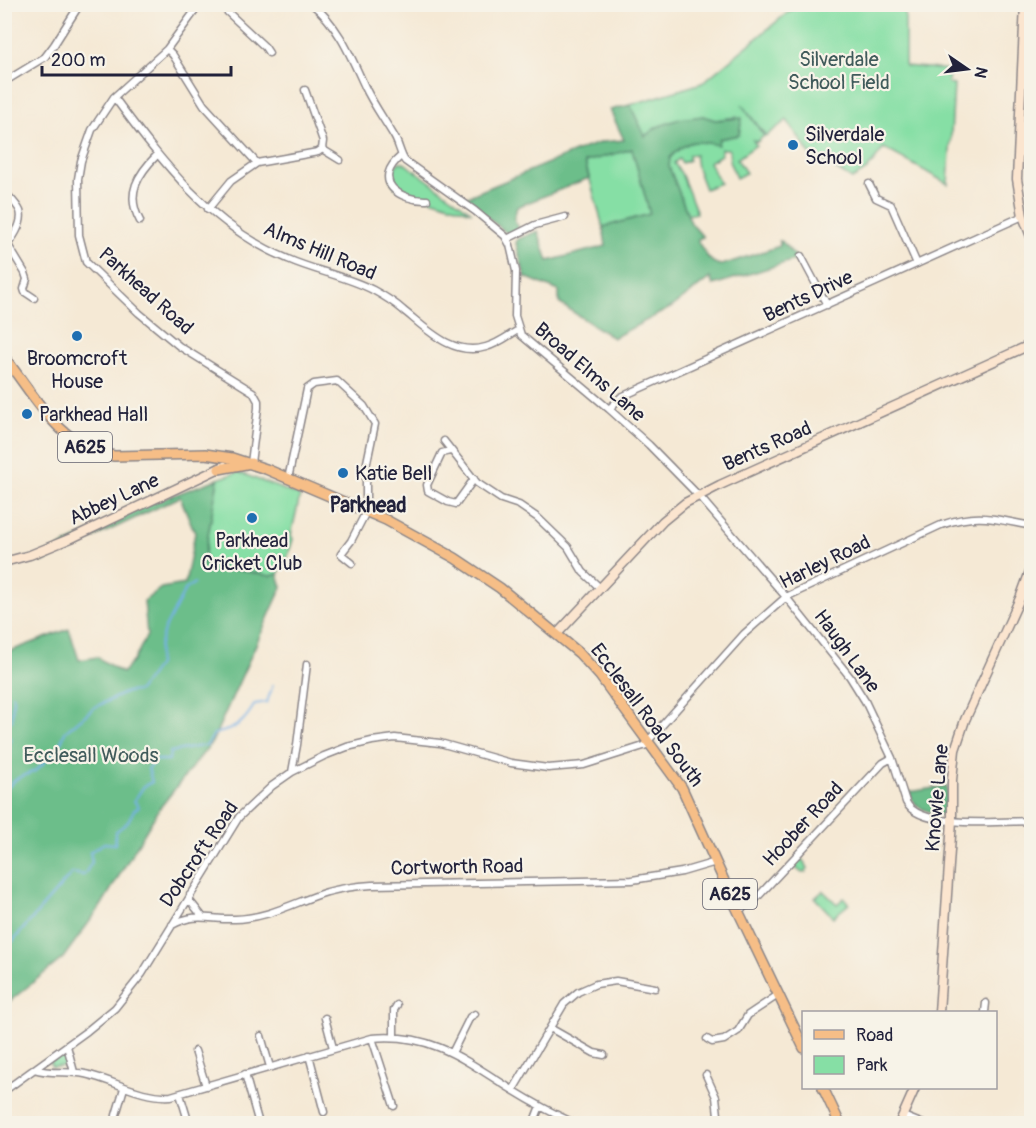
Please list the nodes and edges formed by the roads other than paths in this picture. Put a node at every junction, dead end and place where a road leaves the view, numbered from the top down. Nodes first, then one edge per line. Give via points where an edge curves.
1 (80, 4) edge
2 (200, 4) edge
3 (219, 4) edge
4 (312, 4) edge
5 (1025, 4) edge
6 (1027, 41) edge
7 (167, 48) junction
8 (268, 53) dead end
9 (4, 82) edge
10 (305, 90) dead end
11 (114, 97) junction
12 (322, 149) junction
13 (157, 155) junction
14 (401, 156) junction
15 (340, 159) dead end
16 (257, 163) junction
17 (870, 184) dead end
18 (4, 191) edge
19 (427, 200) dead end
20 (208, 208) junction
21 (1023, 216) junction
22 (565, 217) dead end
23 (140, 221) dead end
24 (507, 239) junction
25 (1032, 239) edge
26 (6, 247) edge
27 (801, 256) dead end
28 (917, 264) junction
29 (34, 298) dead end
30 (827, 305) junction
31 (518, 330) junction
32 (1032, 344) edge
33 (4, 357) edge
34 (609, 409) junction
35 (444, 441) dead end
36 (450, 451) junction
37 (205, 454) junction
38 (232, 458) junction
39 (251, 463) junction
40 (216, 470) junction
41 (288, 479) junction
42 (474, 479) junction
43 (699, 496) junction
44 (366, 512) junction
45 (1032, 526) edge
46 (4, 562) edge
47 (352, 563) dead end
48 (1032, 566) edge
49 (599, 587) junction
50 (786, 597) junction
51 (556, 634) junction
52 (307, 664) dead end
53 (649, 743) junction
54 (892, 758) junction
55 (292, 772) junction
56 (952, 821) junction
57 (1032, 821) edge
58 (716, 862) junction
59 (190, 895) junction
60 (738, 910) junction
61 (202, 916) junction
62 (171, 926) junction
63 (655, 988) dead end
64 (778, 995) junction
65 (986, 1003) dead end
66 (397, 1005) dead end
67 (939, 1011) edge
68 (985, 1011) edge
69 (475, 1014) dead end
70 (325, 1018) dead end
71 (549, 1028) junction
72 (261, 1036) dead end
73 (394, 1036) junction
74 (372, 1038) junction
75 (707, 1039) dead end
76 (802, 1044) edge
77 (67, 1046) junction
78 (333, 1048) junction
79 (195, 1050) dead end
80 (452, 1053) junction
81 (309, 1055) junction
82 (604, 1055) dead end
83 (270, 1067) junction
84 (34, 1069) junction
85 (74, 1072) junction
86 (245, 1074) junction
87 (706, 1075) dead end
88 (206, 1086) junction
89 (124, 1088) junction
90 (823, 1089) edge
91 (915, 1089) edge
92 (513, 1090) junction
93 (4, 1091) edge
94 (180, 1094) junction
95 (394, 1106) dead end
96 (540, 1106) junction
97 (324, 1112) dead end
98 (901, 1120) edge
99 (115, 1124) edge
100 (189, 1124) edge
101 (259, 1124) edge
102 (533, 1124) edge
103 (576, 1124) edge
104 (719, 1124) edge
105 (840, 1124) edge
106 (923, 1124) edge

1 - 9 street via 45,57
2 - 7 street, Parkhead Road
3 - 8 street
4 - 14 street via 345,44 398,142
5 - 6 street
6 - 21 street via 1017,179
7 - 11 street, Parkhead Road
7 - 16 street via 204,105
10 - 12 street via 323,141
11 - 13 street, Alms Hill Road
11 - 39 street, Parkhead Road via 92,130 81,161 78,215 84,258 160,332 253,392 258,408
12 - 15 street
12 - 16 street
13 - 20 street, Alms Hill Road
13 - 23 street via 137,180 134,198
14 - 19 street via 390,169 389,184 398,193
14 - 24 street
16 - 20 street via 231,181
17 - 28 street via 876,198 891,206
18 - 26 street via 21,217
20 - 31 street, Alms Hill Road via 267,250 352,280 384,297 449,344 483,348
21 - 25 street
21 - 28 street, Bents Drive
22 - 24 street via 535,225
24 - 31 street, Broad Elms Lane via 516,271
26 - 29 street via 25,273 25,292
27 - 30 street
28 - 30 street, Bents Drive
30 - 34 street, Bents Drive via 621,397
31 - 34 street, Broad Elms Lane
32 - 43 street, Bents Road
33 - 37 main road, Ecclesall Road South / A625 via 58,426 84,446 114,456
34 - 43 street, Broad Elms Lane
35 - 36 street
36 - 42 street
36 - 42 street via 442,453 427,485 428,491 456,504
37 - 38 main road, Ecclesall Road South / A625
37 - 40 main road
38 - 39 main road, Ecclesall Road South / A625
38 - 40 street, Abbey Lane
39 - 40 main road
39 - 41 main road, Ecclesall Road South / A625
40 - 46 street, Abbey Lane via 74,537
41 - 44 main road, Ecclesall Road South / A625
41 - 44 street via 307,389 314,384 337,381 364,406 375,424 366,467
42 - 49 street via 501,499 533,514 567,547 583,572
43 - 49 street, Bents Road via 672,512
43 - 50 street, Haugh Lane
44 - 47 street via 341,554
44 - 51 main road, Ecclesall Road South / A625 via 476,570
45 - 50 street, Harley Road via 975,516 957,519
48 - 56 street, Knowle Lane via 959,736 953,765
49 - 51 street, Bents Road
50 - 53 street, Harley Road via 744,634
50 - 54 street, Haugh Lane via 855,685
51 - 53 main road, Ecclesall Road South / A625 via 600,676
52 - 55 street
53 - 55 street, Dobcroft Road via 584,765 548,768 511,763 440,743 395,738 347,747
53 - 58 main road, Ecclesall Road South / A625 via 682,788
54 - 56 street, Haugh Lane via 911,810
54 - 60 street, Hoober Road via 753,902
55 - 59 street, Dobcroft Road via 239,817
56 - 57 street
56 - 67 street, Knowle Lane
58 - 60 main road, Ecclesall Road South / A625
58 - 61 street, Cortworth Road via 632,880 372,885 326,892 260,917
59 - 61 street
59 - 62 street, Dobcroft Road
60 - 64 main road, Ecclesall Road South / A625
61 - 62 street, Cortworth Road
62 - 77 street, Dobcroft Road via 142,974 115,1008
63 - 71 street via 616,981 586,988 564,1004
64 - 75 street via 748,1015 738,1031 724,1040
64 - 76 main road, Ecclesall Road South / A625
65 - 68 street
66 - 73 street
69 - 80 street
70 - 78 street
71 - 82 street
71 - 92 street
72 - 83 street
73 - 74 street
73 - 80 street
74 - 78 street
74 - 95 street
77 - 84 street, Dobcroft Road
77 - 85 street
78 - 81 street
79 - 88 street
80 - 92 street
81 - 83 street
81 - 97 street
83 - 86 street
84 - 85 street via 46,1073
84 - 93 street, Dobcroft Road
85 - 89 street
86 - 88 street
86 - 101 street
87 - 104 street via 716,1097
88 - 94 street
89 - 94 street via 160,1097
89 - 99 street
90 - 105 main road
91 - 98 street
92 - 96 street
94 - 100 street
96 - 102 street
96 - 103 street
98 - 106 street

